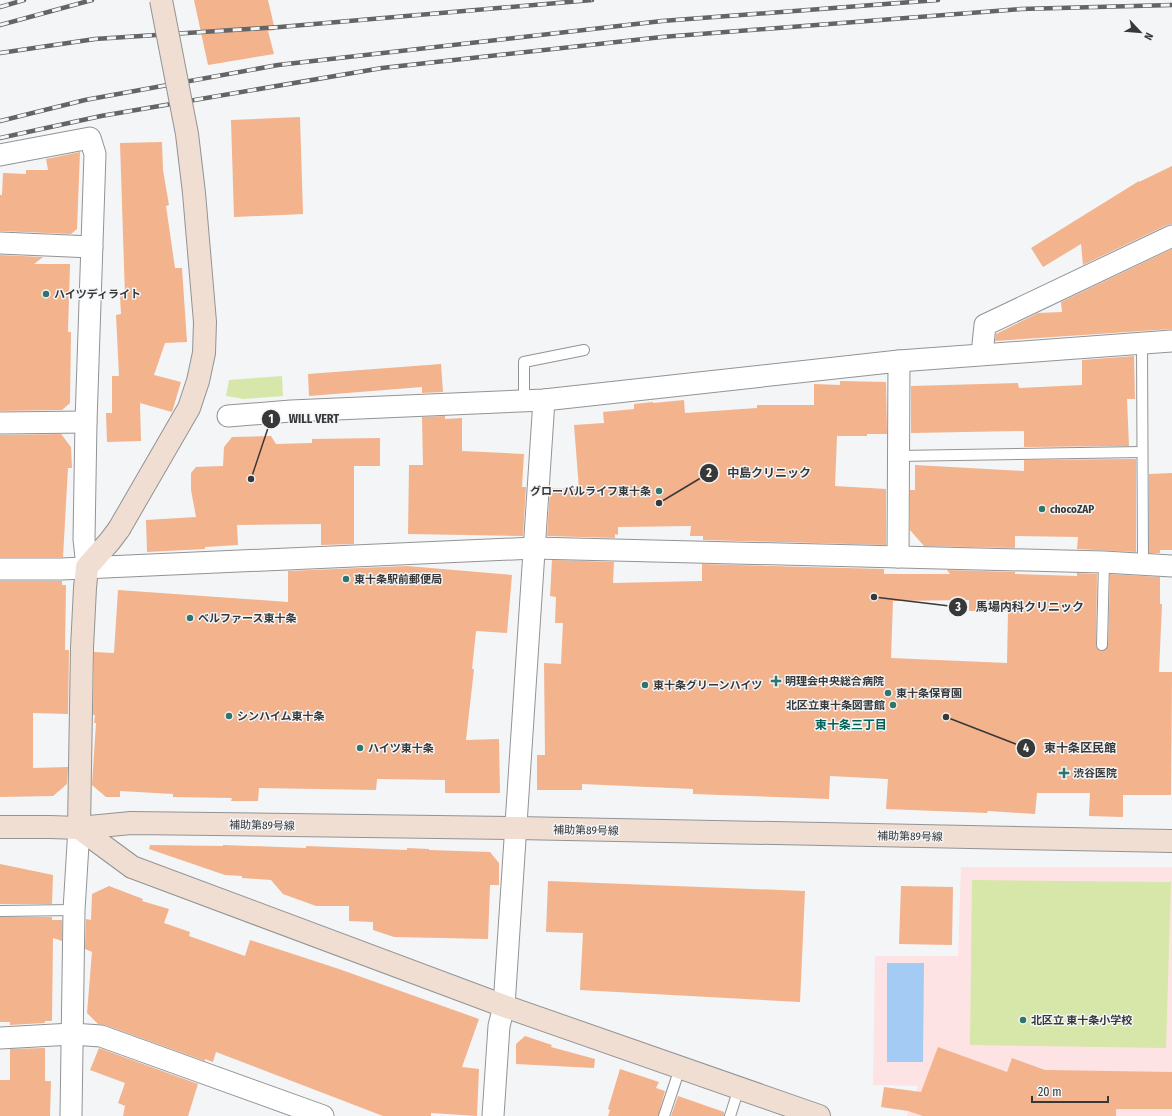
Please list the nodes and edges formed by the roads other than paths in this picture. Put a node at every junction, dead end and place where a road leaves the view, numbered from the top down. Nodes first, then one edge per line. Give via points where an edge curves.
1 (161, 0) edge
2 (0, 155) edge
3 (1172, 236) edge
4 (0, 243) edge
5 (92, 247) junction
6 (1172, 341) edge
7 (1142, 343) junction
8 (584, 350) dead end
9 (982, 354) junction
10 (898, 361) junction
11 (534, 401) junction
12 (228, 416) dead end
13 (86, 422) junction
14 (0, 423) edge
15 (1142, 452) junction
16 (898, 456) junction
17 (534, 548) junction
18 (898, 557) junction
19 (1104, 562) junction
20 (1143, 564) junction
21 (1172, 566) edge
22 (87, 567) junction
23 (0, 569) edge
24 (1102, 645) dead end
25 (0, 827) edge
26 (79, 828) junction
27 (516, 828) junction
28 (1172, 840) edge
29 (74, 910) junction
30 (0, 911) edge
31 (504, 1006) junction
32 (72, 1034) junction
33 (0, 1038) edge
34 (680, 1068) junction
35 (739, 1088) junction
36 (71, 1116) edge
37 (323, 1116) edge
38 (493, 1116) edge
39 (664, 1116) edge
40 (730, 1116) edge
41 (818, 1116) edge

1 - 22 street, bridge via 187,134 205,322 204,352 189,408 119,529
2 - 5 street via 90,138 95,154
3 - 9 street via 985,325
4 - 5 street
5 - 13 street
6 - 7 street
7 - 9 street
7 - 15 lane
8 - 11 lane via 524,362
9 - 10 street
10 - 11 street
10 - 16 street
11 - 12 street
11 - 17 street
13 - 14 street
13 - 22 street via 84,539
15 - 16 lane
15 - 20 lane
16 - 18 street
17 - 18 street
17 - 22 street
17 - 27 street
18 - 19 street
19 - 20 street
19 - 24 lane
20 - 21 street
22 - 23 street
22 - 26 street via 82,648
25 - 26 street, 補助第89号線
26 - 27 street, 補助第89号線 via 131,823
26 - 29 street
26 - 31 street via 132,867
27 - 28 street, 補助第89号線
27 - 31 street
29 - 30 lane
29 - 32 street
31 - 34 street
31 - 38 street via 499,1026
32 - 33 street
32 - 36 street
32 - 37 street via 104,1037
34 - 35 street
34 - 39 lane
35 - 40 lane
35 - 41 street

